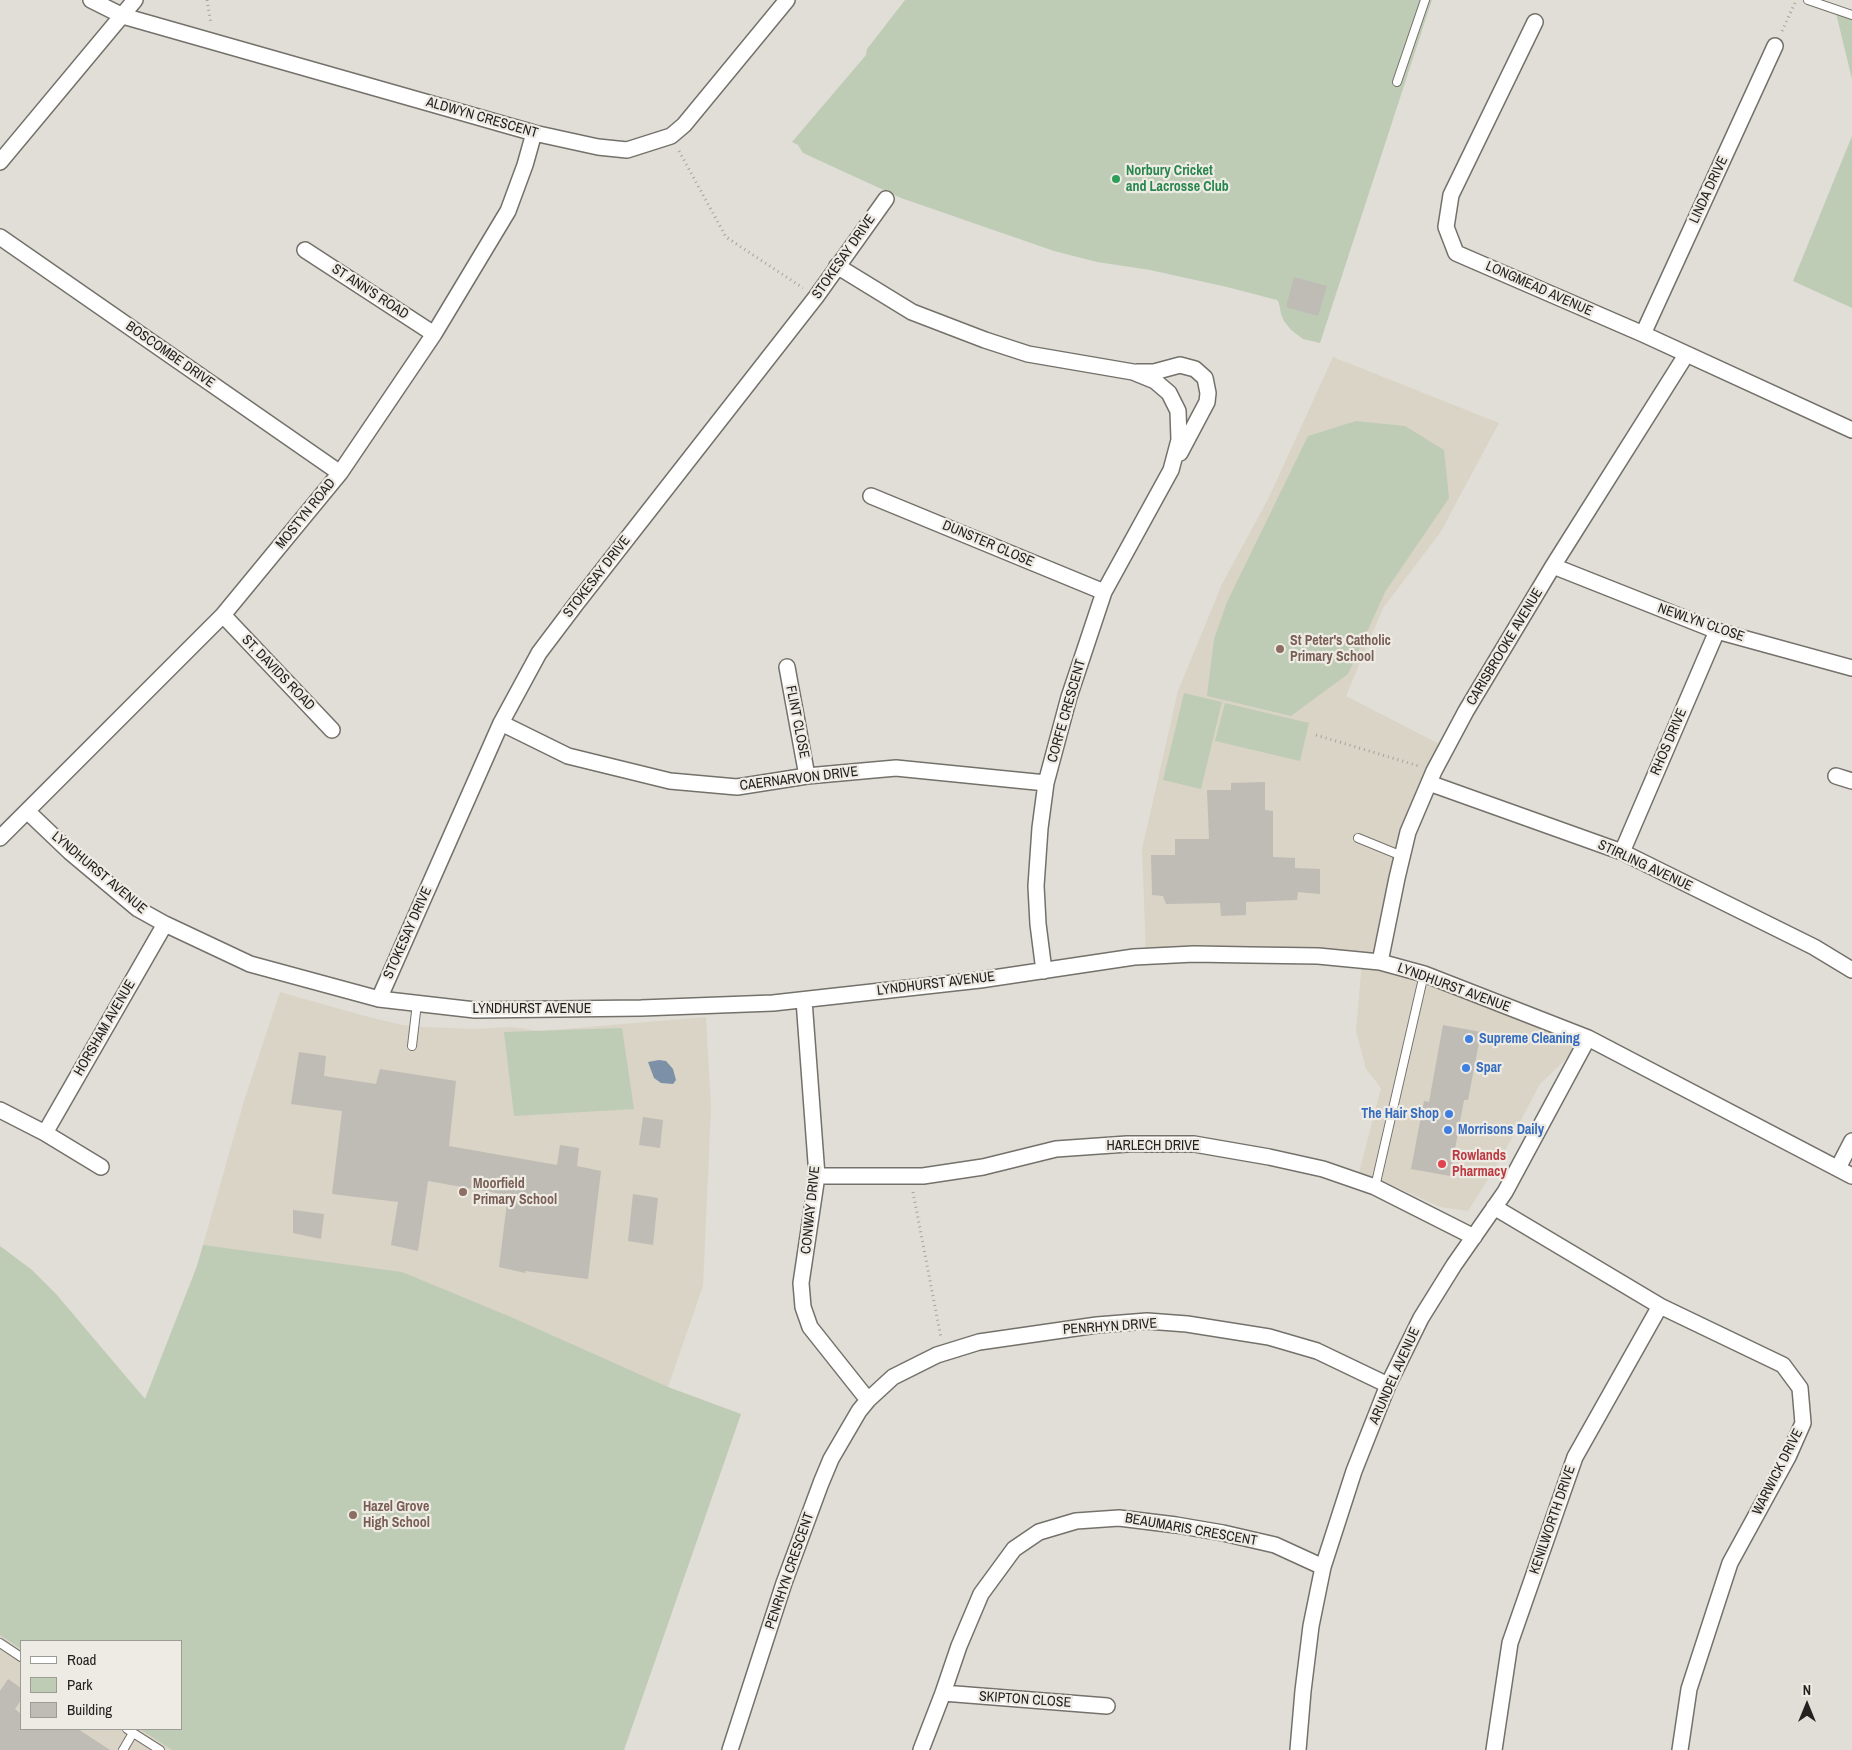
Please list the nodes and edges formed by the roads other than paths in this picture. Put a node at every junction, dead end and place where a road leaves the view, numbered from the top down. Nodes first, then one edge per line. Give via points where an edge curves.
1 (91, 0) edge
2 (135, 0) edge
3 (787, 0) edge
4 (1424, 0) edge
5 (1808, 0) edge
6 (1852, 15) edge
7 (123, 16) junction
8 (1536, 22) dead end
9 (1776, 46) road end
10 (1397, 82) dead end
11 (534, 133) junction
12 (0, 162) edge
13 (886, 199) dead end
14 (0, 237) edge
15 (305, 250) dead end
16 (837, 266) junction
17 (434, 334) junction
18 (1643, 334) junction
19 (1686, 356) junction
20 (1133, 372) junction
21 (1852, 430) edge
22 (1170, 470) junction
23 (340, 473) junction
24 (871, 496) dead end
25 (1553, 566) junction
26 (1104, 592) junction
27 (223, 615) junction
28 (1717, 631) junction
29 (786, 667) dead end
30 (1852, 668) edge
31 (501, 723) junction
32 (332, 730) dead end
33 (807, 776) junction
34 (1836, 776) dead end
35 (1431, 777) junction
36 (1852, 781) edge
37 (1046, 783) junction
38 (27, 811) junction
39 (0, 838) edge
40 (1358, 838) dead end
41 (1622, 852) junction
42 (1402, 856) junction
43 (165, 924) junction
44 (1380, 962) junction
45 (1852, 970) edge
46 (1044, 971) junction
47 (1424, 974) junction
48 (379, 999) junction
49 (804, 1000) junction
50 (417, 1003) junction
51 (1588, 1038) junction
52 (412, 1046) dead end
53 (0, 1110) edge
54 (45, 1133) junction
55 (1852, 1141) edge
56 (101, 1168) dead end
57 (1838, 1168) junction
58 (818, 1176) junction
59 (1852, 1176) edge
60 (1375, 1187) junction
61 (1494, 1207) junction
62 (1474, 1237) junction
63 (1660, 1306) junction
64 (1388, 1385) junction
65 (868, 1400) junction
66 (1323, 1567) junction
67 (0, 1643) edge
68 (20, 1656) edge
69 (943, 1693) junction
70 (1107, 1706) dead end
71 (130, 1731) edge
72 (123, 1750) edge
73 (160, 1750) edge
74 (730, 1750) edge
75 (921, 1750) edge
76 (1298, 1750) edge
77 (1494, 1750) edge
78 (1680, 1750) edge

1 - 7 street, ALDWYN CRESCENT
2 - 7 street
3 - 11 street, ALDWYN CRESCENT via 684,125 671,136 627,150
4 - 10 lane
5 - 6 lane
7 - 11 street, ALDWYN CRESCENT
7 - 12 street
8 - 18 street, LONGMEAD AVENUE via 1451,194 1446,227 1456,253
9 - 18 street, LINDA DRIVE
11 - 17 street, MOSTYN ROAD via 508,211
13 - 16 street, STOKESAY DRIVE
14 - 23 street, BOSCOMBE DRIVE
15 - 17 street, ST ANN'S ROAD
16 - 20 street, CORFE CRESCENT via 912,312 985,340 1028,354
16 - 31 street, STOKESAY DRIVE via 539,653
17 - 23 street, MOSTYN ROAD
18 - 19 street, LONGMEAD AVENUE
19 - 21 street, LONGMEAD AVENUE
19 - 25 street, CARISBROOKE AVENUE
20 - 22 street, CORFE CRESCENT via 1155,381 1169,394 1178,411 1179,440
20 - 22 street, CORFE CRESCENT via 1154,372 1180,365 1195,369 1205,378 1207,402
22 - 26 street, CORFE CRESCENT
23 - 27 street, MOSTYN ROAD
24 - 26 street, DUNSTER CLOSE
25 - 28 street, NEWLYN CLOSE
25 - 35 street, CARISBROOKE AVENUE via 1466,711
26 - 37 street, CORFE CRESCENT via 1069,697
27 - 32 street, ST. DAVIDS ROAD
27 - 38 street, MOSTYN ROAD
28 - 30 street, NEWLYN CLOSE
28 - 41 street, RHOS DRIVE
29 - 33 street, FLINT CLOSE
31 - 33 street, CAERNARVON DRIVE via 568,756 670,782 737,787
31 - 48 street, STOKESAY DRIVE
33 - 37 street, CAERNARVON DRIVE via 896,768
34 - 36 street
35 - 41 street, STIRLING AVENUE
35 - 42 street, CARISBROOKE AVENUE via 1408,832
37 - 46 street, CORFE CRESCENT via 1036,886
38 - 39 street, MOSTYN ROAD
38 - 43 street, LYNDHURST AVENUE via 138,909
40 - 42 lane
41 - 45 street, STIRLING AVENUE via 1814,947
42 - 44 street, CARISBROOKE AVENUE
43 - 48 street, LYNDHURST AVENUE via 250,964
43 - 54 street, HORSHAM AVENUE
44 - 46 street, LYNDHURST AVENUE via 1318,956 1194,954 1134,957
44 - 47 street, LYNDHURST AVENUE
46 - 49 street, LYNDHURST AVENUE
47 - 51 street, LYNDHURST AVENUE
47 - 60 lane
48 - 50 street, LYNDHURST AVENUE
49 - 50 street, LYNDHURST AVENUE via 641,1008 475,1010
49 - 58 street, CONWAY DRIVE
50 - 52 lane
51 - 57 street, LYNDHURST AVENUE
51 - 61 street, ARUNDEL AVENUE
53 - 54 street
54 - 56 street
55 - 57 street
57 - 59 street, LYNDHURST AVENUE
58 - 60 street, HARLECH DRIVE via 923,1176 983,1167 1056,1149 1194,1144 1323,1169
58 - 65 street, CONWAY DRIVE via 801,1283 803,1307 810,1327
60 - 62 street, HARLECH DRIVE
61 - 62 street, ARUNDEL AVENUE
61 - 63 street, WARWICK DRIVE
62 - 64 street, ARUNDEL AVENUE via 1421,1318
63 - 77 street, KENILWORTH DRIVE via 1575,1457 1510,1643
63 - 78 street, WARWICK DRIVE via 1783,1365 1800,1388 1803,1423 1730,1563 1689,1689
64 - 65 street, PENRHYN DRIVE via 1317,1351 1269,1337 1147,1321 979,1342 944,1353 893,1377
64 - 66 street, ARUNDEL AVENUE via 1354,1471
65 - 74 street, PENRHYN CRESCENT via 820,1483
66 - 69 street, BEAUMARIS CRESCENT via 1275,1545 1176,1525 1119,1518 1076,1521 1039,1532 1014,1549 981,1594
66 - 76 street, ARUNDEL AVENUE via 1303,1691
67 - 68 lane
69 - 70 street, SKIPTON CLOSE
69 - 75 street, BEAUMARIS CRESCENT
71 - 72 lane
71 - 73 lane

